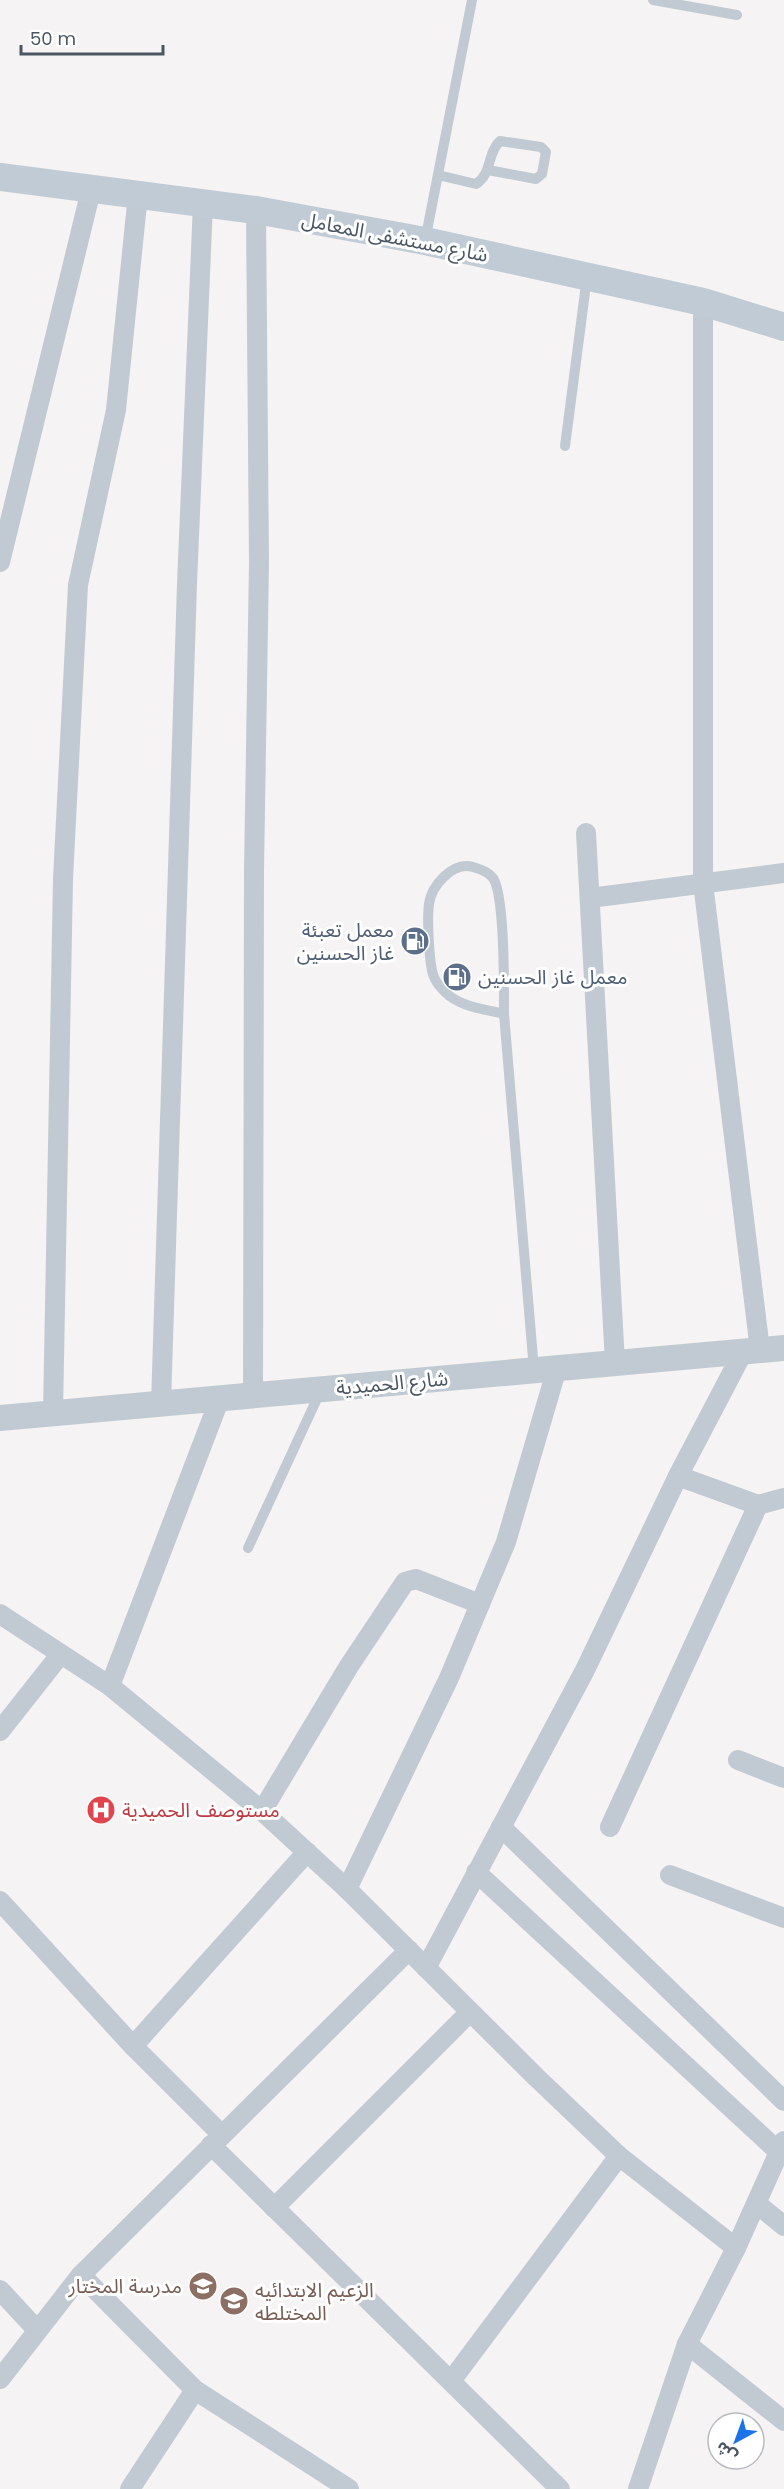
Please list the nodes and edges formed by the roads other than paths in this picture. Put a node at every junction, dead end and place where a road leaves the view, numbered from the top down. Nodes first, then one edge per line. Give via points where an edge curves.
1 (472, 0) edge
2 (653, 0) edge
3 (737, 15) dead end
4 (488, 170) junction
5 (438, 175) junction
6 (0, 177) edge
7 (92, 190) junction
8 (138, 194) junction
9 (203, 203) junction
10 (256, 210) junction
11 (425, 241) junction
12 (587, 277) junction
13 (703, 302) junction
14 (784, 327) edge
15 (565, 446) dead end
16 (0, 562) edge
17 (586, 833) dead end
18 (784, 873) edge
19 (703, 883) junction
20 (590, 898) junction
21 (504, 1014) junction
22 (762, 1350) edge
23 (615, 1363) junction
24 (546, 1369) junction
25 (321, 1389) junction
26 (253, 1395) junction
27 (220, 1398) junction
28 (161, 1404) junction
29 (53, 1413) junction
30 (0, 1418) edge
31 (678, 1476) junction
32 (784, 1498) edge
33 (758, 1505) junction
34 (248, 1548) dead end
35 (480, 1604) junction
36 (0, 1614) edge
37 (60, 1655) junction
38 (110, 1686) junction
39 (0, 1731) edge
40 (738, 1760) dead end
41 (784, 1778) edge
42 (262, 1812) junction
43 (501, 1827) junction
44 (610, 1827) dead end
45 (307, 1852) junction
46 (476, 1872) junction
47 (670, 1875) dead end
48 (347, 1889) junction
49 (0, 1901) edge
50 (784, 1918) edge
51 (409, 1950) junction
52 (426, 1968) junction
53 (470, 2012) junction
54 (133, 2046) junction
55 (784, 2101) edge
56 (216, 2139) junction
57 (781, 2146) edge
58 (619, 2156) junction
59 (757, 2204) junction
60 (274, 2208) junction
61 (784, 2226) edge
62 (736, 2248) junction
63 (81, 2275) junction
64 (0, 2290) edge
65 (37, 2330) junction
66 (687, 2344) junction
67 (0, 2379) edge
68 (451, 2381) junction
69 (195, 2391) junction
70 (784, 2421) edge
71 (346, 2488) edge
72 (130, 2489) edge
73 (560, 2489) edge
74 (639, 2489) edge

1 - 5 lane
2 - 3 lane
4 - 4 lane via 500,141 541,147 546,152 542,174 536,179
4 - 5 lane via 476,184
5 - 11 lane
6 - 7 main road, شارع مستشفى المعامل
7 - 8 main road, شارع مستشفى المعامل
7 - 16 street
8 - 9 main road, شارع مستشفى المعامل
8 - 29 street via 116,410 78,585 63,879
9 - 10 main road, شارع مستشفى المعامل
9 - 28 street via 186,584
10 - 11 main road, شارع مستشفى المعامل
10 - 26 street via 259,563
11 - 12 main road, شارع مستشفى المعامل
12 - 13 main road, شارع مستشفى المعامل
12 - 15 lane
13 - 14 main road, شارع مستشفى المعامل
13 - 19 street
17 - 20 street
18 - 19 street
19 - 20 street
19 - 22 street
20 - 23 street
21 - 21 lane via 499,895 493,878 483,870 469,866 457,869 441,881 429,903 434,978 462,1004
21 - 24 lane
22 - 23 street, شارع الحميدية
22 - 31 street
23 - 24 street, شارع الحميدية
24 - 25 street, شارع الحميدية
24 - 35 street via 506,1542
25 - 26 street, شارع الحميدية
25 - 34 lane
26 - 27 street, شارع الحميدية
27 - 28 street, شارع الحميدية
27 - 38 street
28 - 29 street, شارع الحميدية
29 - 30 street, شارع الحميدية
31 - 33 street
31 - 43 street via 585,1670
32 - 33 street
33 - 44 street
35 - 42 street via 416,1579 405,1581
35 - 48 street via 449,1678
36 - 37 street
37 - 38 street
37 - 39 street
38 - 42 street
40 - 41 street
42 - 45 street
43 - 46 street
43 - 55 street
45 - 48 street
45 - 54 street
46 - 52 street
46 - 57 street
47 - 50 street
48 - 51 street
49 - 54 street
51 - 52 street
51 - 56 street
52 - 53 street
53 - 58 street
53 - 60 street
54 - 56 street
56 - 60 street
56 - 63 street
57 - 59 street
58 - 62 street
58 - 68 street
59 - 61 street
59 - 62 street
60 - 68 street
62 - 66 street
63 - 65 street
63 - 69 street
64 - 65 street
65 - 67 street
66 - 70 street
66 - 74 street
68 - 73 street
69 - 71 street
69 - 72 street

